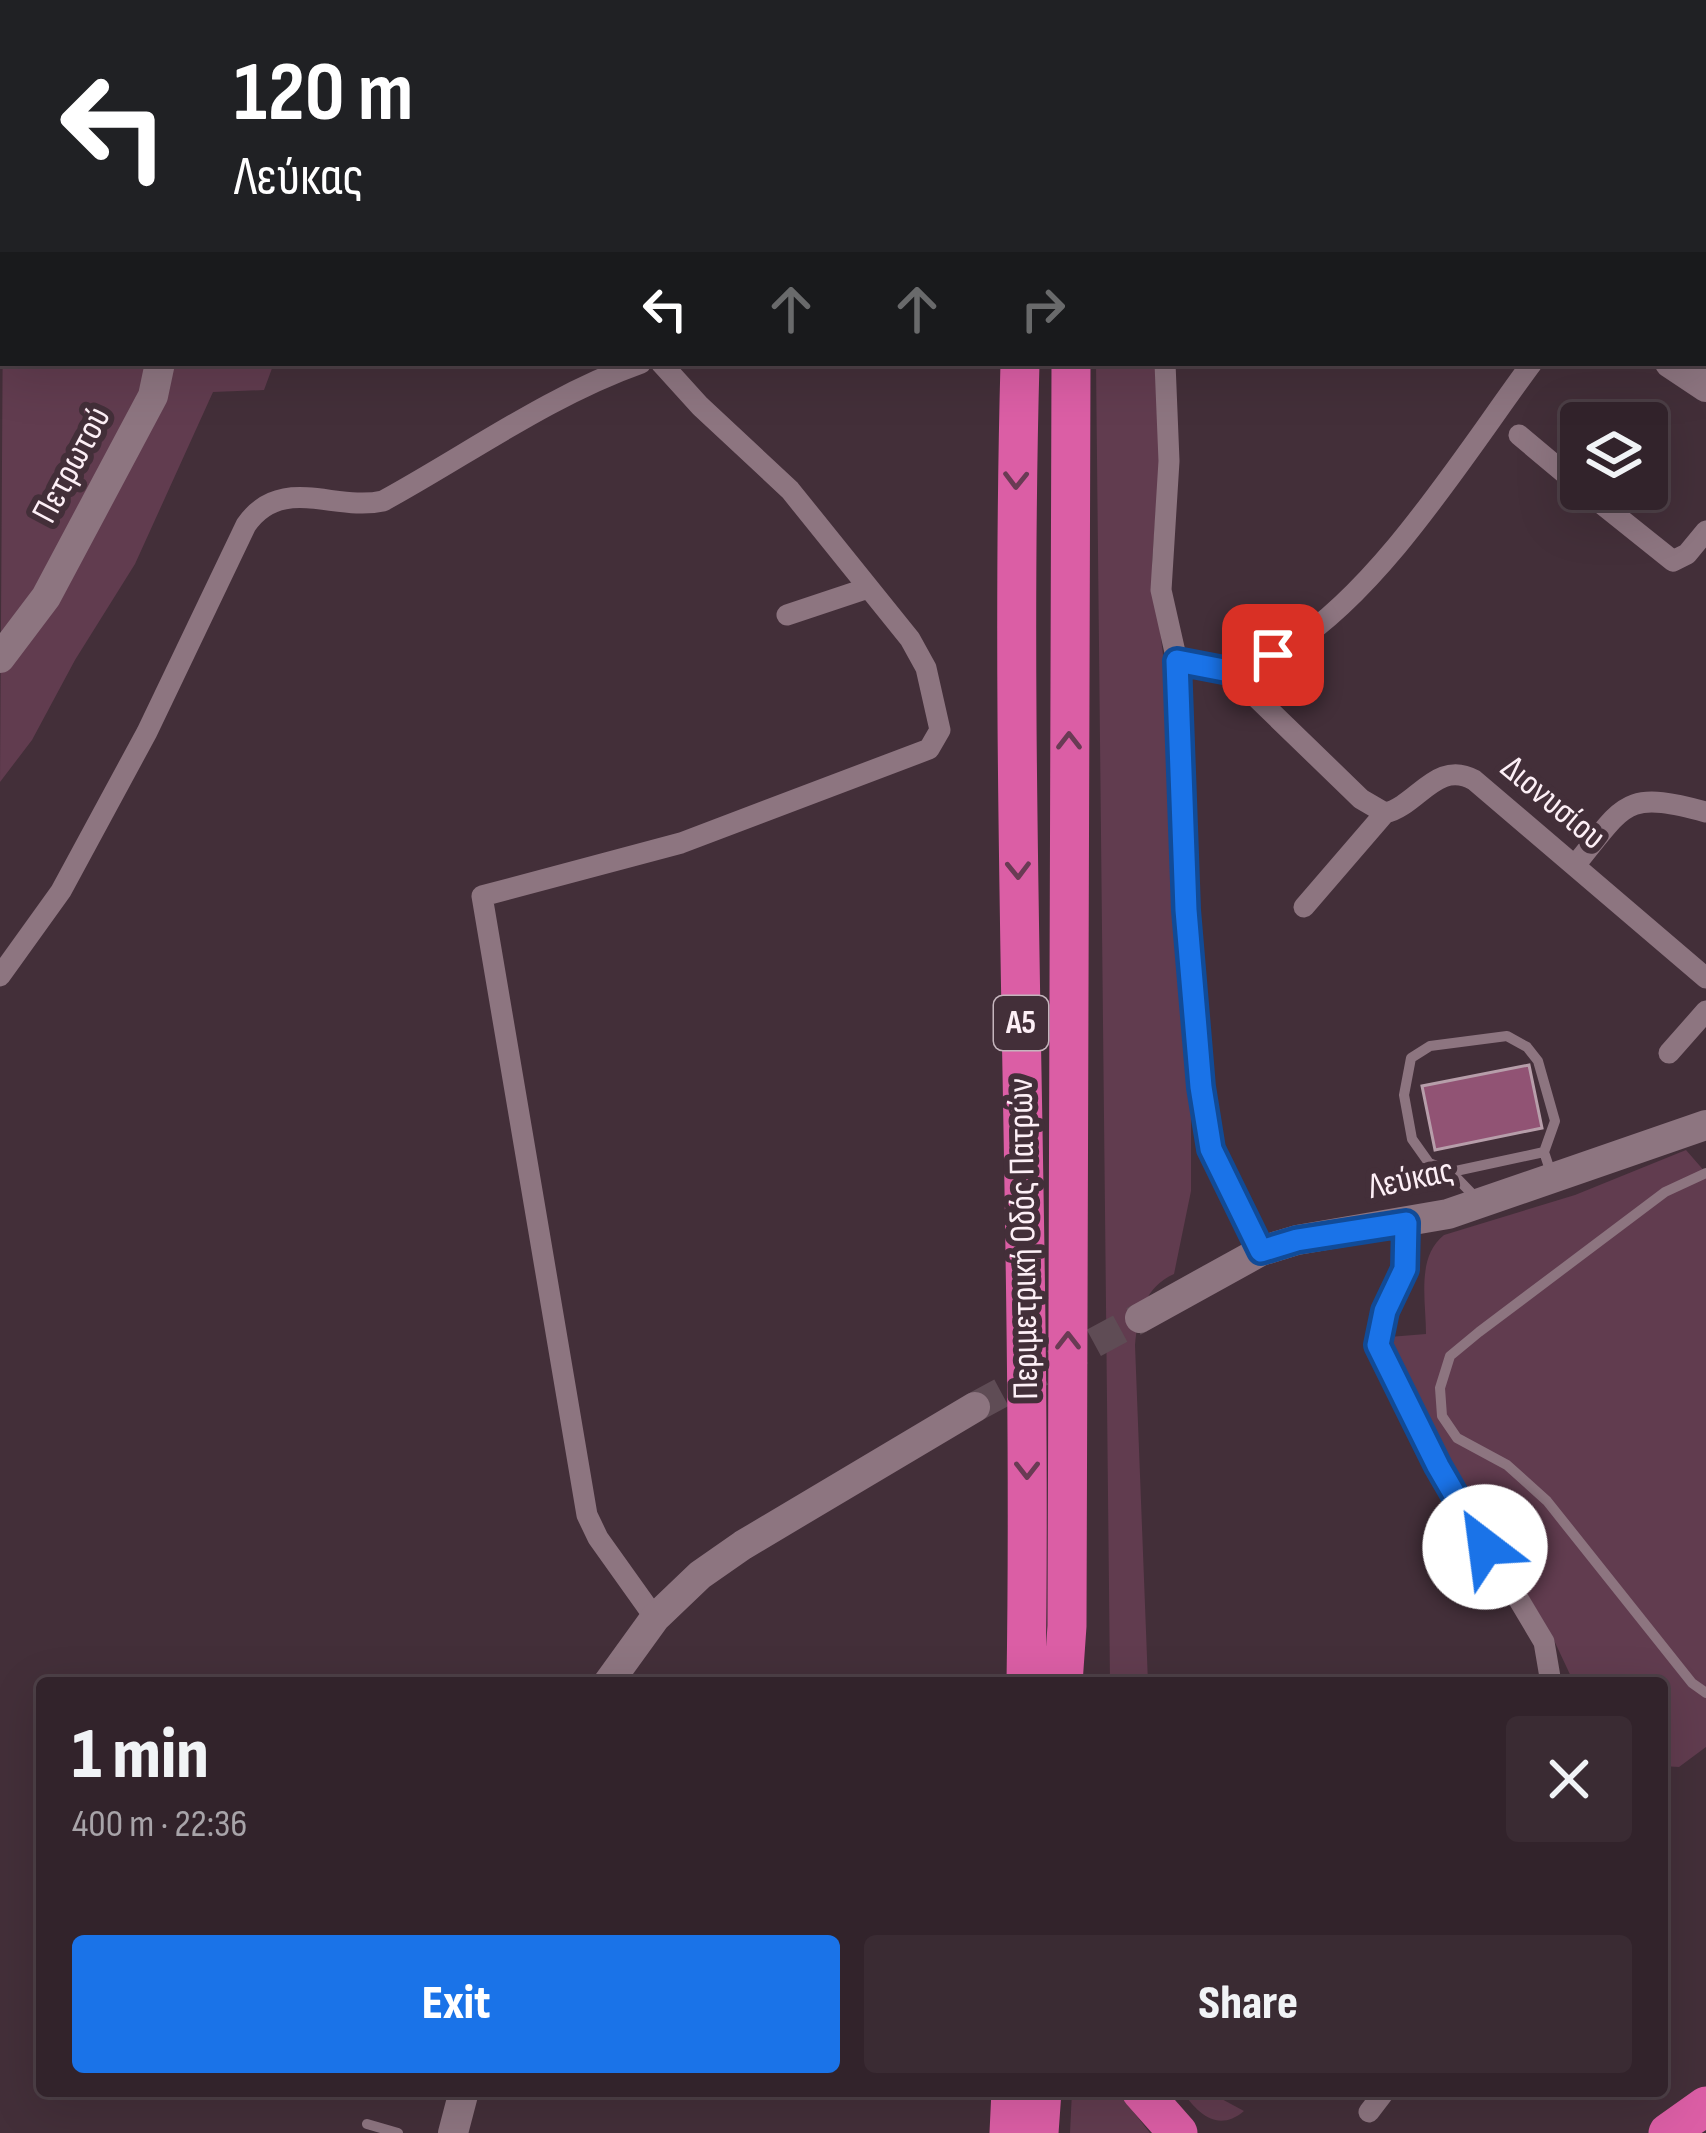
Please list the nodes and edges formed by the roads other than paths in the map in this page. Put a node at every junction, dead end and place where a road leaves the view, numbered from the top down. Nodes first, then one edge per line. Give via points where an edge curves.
1 (159, 366) edge
2 (634, 366) edge
3 (664, 366) edge
4 (1019, 366) edge
5 (1071, 366) edge
6 (1165, 366) edge
7 (1530, 366) edge
8 (1674, 366) edge
9 (1706, 387) edge
10 (1519, 435) dead end
11 (1560, 469) edge
12 (1609, 510) edge
13 (1706, 531) edge
14 (868, 588) junction
15 (787, 615) dead end
16 (0, 658) edge
17 (1177, 661) junction
18 (1229, 671) junction
19 (1706, 812) edge
20 (1384, 814) junction
21 (1576, 865) junction
22 (1304, 908) dead end
23 (1702, 966) edge
24 (0, 976) edge
25 (1706, 1011) edge
26 (1670, 1053) dead end
27 (1706, 1125) edge
28 (1549, 1166) junction
29 (1451, 1172) junction
30 (1706, 1173) edge
31 (1482, 1204) junction
32 (1406, 1223) junction
33 (1261, 1251) junction
34 (1140, 1318) tunnel mouth
35 (975, 1407) tunnel mouth
36 (655, 1618) junction
37 (612, 1677) edge
38 (1026, 1677) edge
39 (1066, 1677) edge
40 (1550, 1677) edge
41 (1706, 1693) edge
42 (462, 2097) edge
43 (1011, 2097) edge
44 (1042, 2097) edge
45 (1147, 2097) edge
46 (1381, 2097) edge
47 (1706, 2106) edge
48 (1370, 2112) dead end
49 (367, 2124) dead end
50 (398, 2133) edge
51 (453, 2133) edge
52 (1009, 2133) edge
53 (1040, 2133) edge
54 (1178, 2133) edge
55 (1668, 2133) edge

1 - 16 street, Πετρωτού via 153,396 46,597
2 - 24 street via 565,395 383,502 294,497 255,512 61,891
3 - 14 street via 790,490
4 -> 38 highway, Περιμετρική Οδός Πατρών / Α5 via 1014,573
39 -> 5 highway, Περιμετρική Οδός Πατρών / Α5
6 - 17 street via 1161,590
7 - 18 street via 1354,591 1292,645
8 - 9 street
10 - 11 street
12 - 13 street via 1673,561
14 - 15 street
14 - 36 street via 926,668 940,730 928,749 681,843 482,896 587,1515
17 - 18 street
17 - 33 street via 1201,1087 1211,1149
18 - 20 street
19 - 21 street via 1635,802
20 - 21 street, Διονυσίου via 1437,779 1461,774
20 - 22 street
21 - 23 street, Διονυσίου
25 - 26 street
27 - 28 street, Λεύκας
28 - 29 lane
28 - 29 lane via 1555,1120 1538,1061 1507,1036 1430,1046 1411,1058 1404,1095 1412,1139 1430,1163
28 - 31 street, Λεύκας
29 - 31 lane
30 - 41 lane via 1665,1192 1479,1332 1450,1356 1440,1388 1442,1416 1457,1438 1507,1465 1547,1501
31 - 32 street, Λεύκας
32 - 33 street, Λεύκας
32 - 40 street via 1405,1269 1379,1330 1380,1354 1544,1642
33 - 34 street, Λεύκας
35 - 36 street via 743,1545
36 - 37 street
42 - 51 street
43 - 52 highway
44 - 53 highway
45 - 54 highway
46 - 48 street
47 - 55 highway
49 - 50 lane

